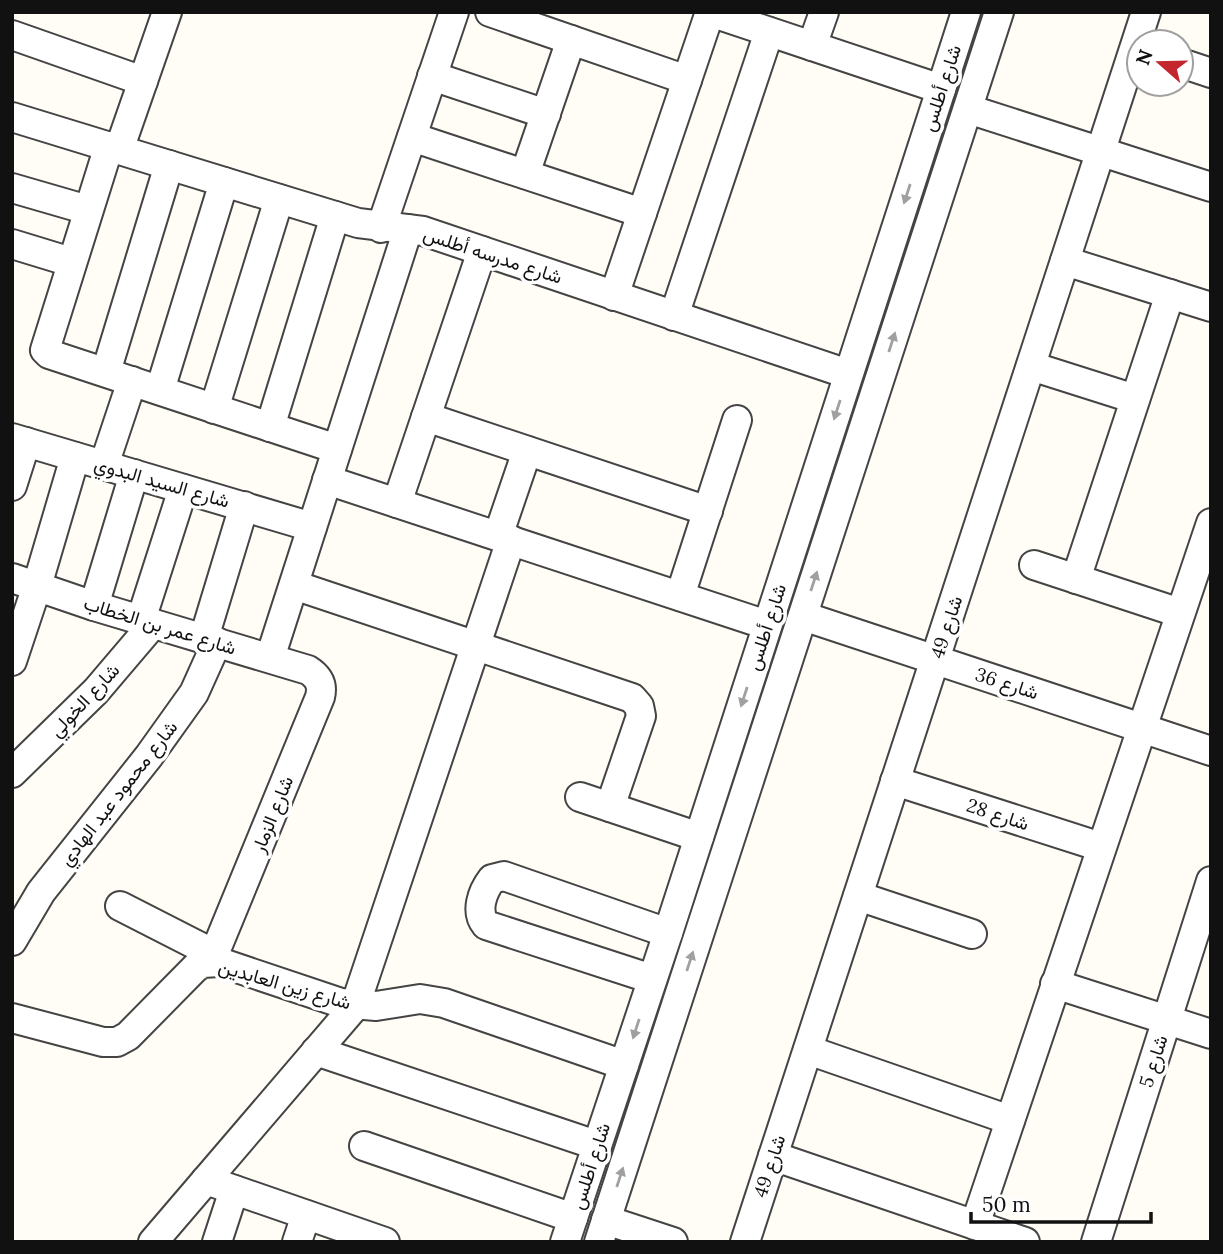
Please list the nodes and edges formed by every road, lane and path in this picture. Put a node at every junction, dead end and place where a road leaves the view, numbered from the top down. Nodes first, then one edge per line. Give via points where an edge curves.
1 (167, 12) edge
2 (454, 12) edge
3 (489, 12) edge
4 (824, 12) edge
5 (965, 12) edge
6 (999, 12) edge
7 (711, 13) edge
8 (769, 32) junction
9 (12, 35) edge
10 (571, 40) junction
11 (812, 46) junction
12 (432, 76) junction
13 (143, 80) junction
14 (687, 80) junction
15 (1125, 83) edge
16 (941, 89) junction
17 (968, 109) junction
18 (546, 114) junction
19 (12, 117) edge
20 (412, 137) junction
21 (923, 143) junction
22 (114, 148) junction
23 (953, 152) junction
24 (1101, 152) junction
25 (169, 165) junction
26 (525, 174) junction
27 (224, 182) junction
28 (1211, 187) edge
29 (12, 188) edge
30 (279, 199) junction
31 (88, 210) junction
32 (642, 213) junction
33 (335, 216) junction
34 (394, 228) junction
35 (12, 244) edge
36 (482, 251) junction
37 (1065, 261) junction
38 (71, 262) junction
39 (1170, 294) junction
40 (614, 296) junction
41 (1211, 307) edge
42 (674, 316) junction
43 (1031, 366) junction
44 (848, 374) junction
45 (119, 377) junction
46 (160, 390) junction
47 (1135, 399) junction
48 (214, 408) junction
49 (426, 417) junction
50 (737, 420) dead end
51 (270, 427) junction
52 (19, 440) edge
53 (337, 449) junction
54 (527, 451) junction
55 (75, 457) junction
56 (104, 465) junction
57 (134, 474) junction
58 (327, 480) junction
59 (12, 486) edge
60 (183, 489) junction
61 (397, 503) junction
62 (244, 506) junction
63 (708, 510) junction
64 (1211, 523) edge
65 (312, 527) junction
66 (505, 538) junction
67 (1034, 565) dead end
68 (1076, 579) junction
69 (25, 582) edge
70 (294, 584) junction
71 (680, 596) junction
72 (94, 606) junction
73 (1180, 613) junction
74 (803, 616) junction
75 (147, 622) junction
76 (767, 625) junction
77 (210, 640) junction
78 (475, 645) junction
79 (270, 658) junction
80 (935, 659) junction
81 (12, 661) edge
82 (308, 670) joint
83 (1142, 728) junction
84 (1211, 751) edge
85 (12, 773) edge
86 (895, 781) junction
87 (580, 797) dead end
88 (610, 807) junction
89 (699, 837) junction
90 (1101, 847) junction
91 (1211, 881) edge
92 (858, 896) junction
93 (120, 906) dead end
94 (668, 933) junction
95 (972, 934) dead end
96 (12, 941) edge
97 (212, 958) junction
98 (652, 979) junction
99 (1055, 984) junction
100 (355, 1006) junction
101 (12, 1018) edge
102 (1167, 1020) junction
103 (1211, 1034) edge
104 (808, 1050) junction
105 (316, 1051) junction
106 (624, 1065) junction
107 (1010, 1120) junction
108 (596, 1145) junction
109 (364, 1146) dead end
110 (773, 1156) junction
111 (206, 1180) junction
112 (234, 1190) junction
113 (306, 1214) junction
114 (975, 1225) junction
115 (569, 1230) edge
116 (602, 1231) edge
117 (382, 1241) edge
118 (153, 1242) edge
119 (217, 1242) edge
120 (297, 1242) edge
121 (673, 1242) edge
122 (745, 1242) edge
123 (1025, 1242) edge
124 (1096, 1242) edge

1 - 13 street
2 - 12 street
3 - 10 street
4 - 11 street
5 - 16 street, شارع أطلس
6 - 17 street, شارع أطلس
7 - 8 street
7 - 14 street
8 - 11 street
8 - 42 street
9 - 13 street
10 - 14 street
10 - 18 street
11 - 16 street
12 - 18 street
12 - 20 street
13 - 22 street
14 - 32 street
15 - 24 street, شارع 49
16 - 21 street, شارع أطلس
17 - 23 street, شارع أطلس
17 - 24 street
18 - 26 street
19 - 22 street, شارع مدرسه أطلس
20 - 26 street
20 - 34 street
21 - 23 street
21 -> 44 street, شارع أطلس
22 - 25 street, شارع مدرسه أطلس
22 - 31 street
74 -> 23 street, شارع أطلس
24 - 28 street
24 - 37 street, شارع 49
25 - 27 street, شارع مدرسه أطلس
25 - 45 street
26 - 32 street
27 - 30 street, شارع مدرسه أطلس
27 - 46 street
29 - 31 street
30 - 33 street, شارع مدرسه أطلس
30 - 48 street
31 - 38 street
32 - 40 street
33 - 34 street, شارع مدرسه أطلس
33 - 51 street
34 - 36 street, شارع مدرسه أطلس via 423,231
34 - 53 street
35 - 38 street
36 - 40 street, شارع مدرسه أطلس
36 - 49 street
37 - 39 street
37 - 43 street, شارع 49
38 - 45 street via 45,350
39 - 41 street
39 - 47 street
40 - 42 street, شارع مدرسه أطلس
42 - 44 street, شارع مدرسه أطلس
43 - 47 street
43 - 80 street, شارع 49
44 -> 76 street, شارع أطلس
45 - 46 street
45 - 56 street
46 - 48 street
47 - 68 street
48 - 51 street
49 - 54 street
49 - 61 street
50 - 63 street
51 - 53 street
52 - 55 street, شارع السيد البدوي
52 - 59 street
53 - 58 street
54 - 63 street
54 - 66 street
55 - 56 street, شارع السيد البدوي
55 - 69 street
56 - 57 street, شارع السيد البدوي
57 - 60 street, شارع السيد البدوي
57 - 72 street
58 - 61 street
58 - 65 street
60 - 62 street, شارع السيد البدوي
60 - 75 street
61 - 66 street
62 - 65 street, شارع السيد البدوي
62 - 77 street, شارع محمود عبد الهادي
63 - 71 street
64 - 73 street
65 - 70 street
66 - 71 street
66 - 78 street
67 - 68 street
68 - 73 street
69 - 72 street, شارع عمر بن الخطاب
69 - 81 street
70 - 78 street
70 - 79 street
71 - 76 street
72 - 75 street, شارع عمر بن الخطاب
73 - 83 street
74 - 80 street, شارع 36
116 -> 74 street, شارع أطلس
75 - 77 street, شارع عمر بن الخطاب
75 - 85 street, شارع الخولي via 96,691
76 -> 89 street, شارع أطلس
77 - 79 street, شارع عمر بن الخطاب
77 - 96 street, شارع محمود عبد الهادي via 194,693 41,892
78 - 88 street via 632,698 639,706 641,716
78 - 100 street
79 - 82 street, شارع عمر بن الخطاب
80 - 83 street, شارع 36
80 - 86 street, شارع 49
82 - 97 street, شارع الزمار via 321,684 320,697
83 - 84 street, شارع 36
83 - 90 street
86 - 90 street, شارع 28
86 - 92 street, شارع 49
87 - 88 street
88 - 89 street
89 - 94 street, شارع أطلس
90 - 99 street
91 - 102 street, شارع 5
92 - 95 street
92 - 104 street, شارع 49
93 - 97 street
94 - 98 street, شارع أطلس
94 - 98 street via 504,876 492,879 480,905 486,925
97 - 100 street, شارع زين العابدين
97 - 101 street, شارع زين العابدين via 196,967 117,1042
98 -> 106 street, شارع أطلس
99 - 102 street
99 - 107 street
100 - 105 street
100 - 106 street, شارع زين العابدين via 420,999 444,1003
102 - 103 street
102 - 124 street, شارع 5
104 - 107 street
104 - 110 street, شارع 49
105 - 108 street
105 - 111 street
106 - 108 street, شارع أطلس
107 - 114 street
108 - 115 street, شارع أطلس
109 - 115 street
110 - 114 street
110 - 122 street, شارع 49
111 - 112 street
111 - 118 street
112 - 113 street
112 - 119 street
113 - 117 street
113 - 120 street
114 - 123 street
116 - 121 street

